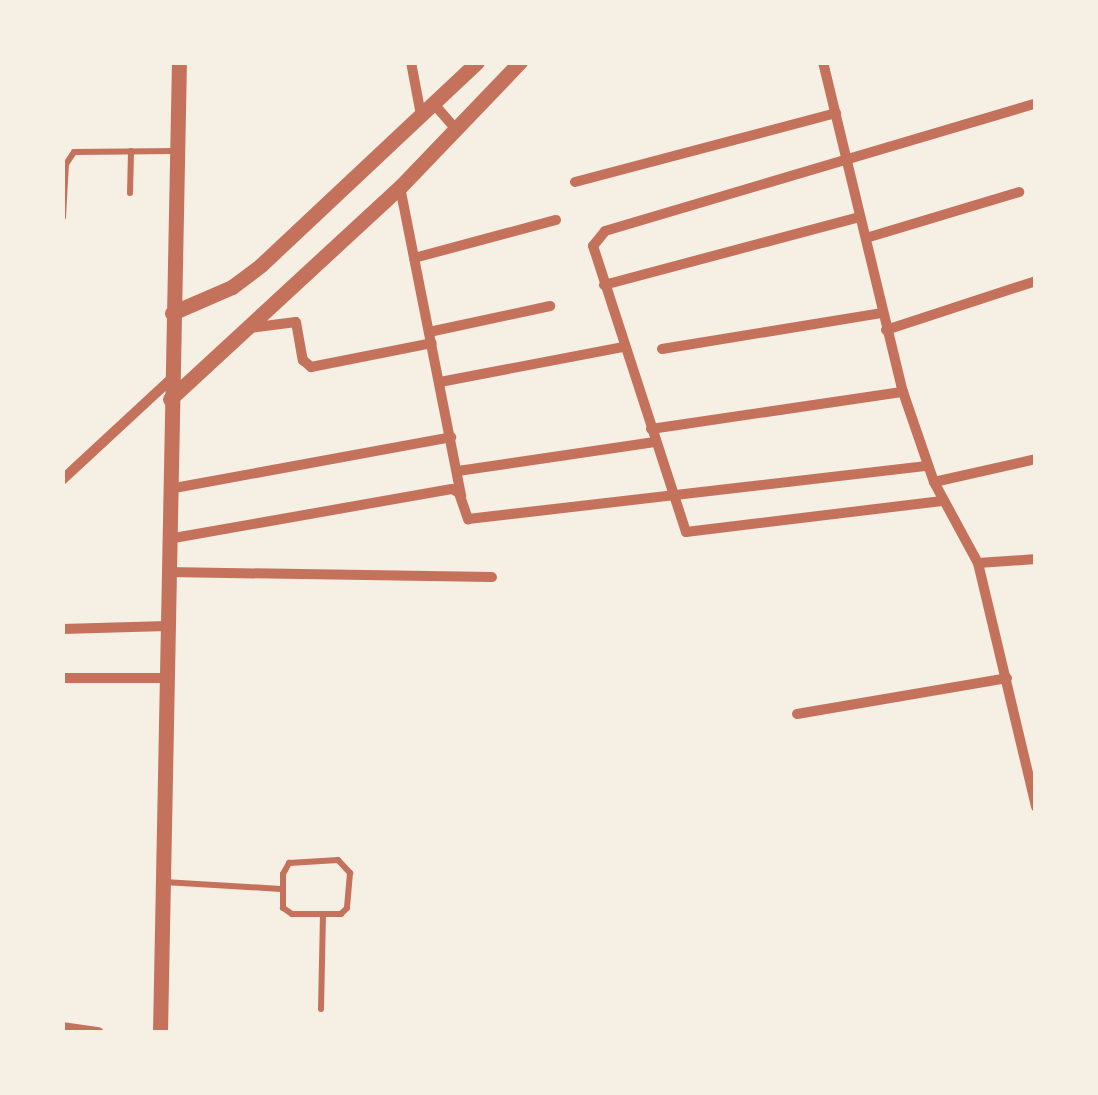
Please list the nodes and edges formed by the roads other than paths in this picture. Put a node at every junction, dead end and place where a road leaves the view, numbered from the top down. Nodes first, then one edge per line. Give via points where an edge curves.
1 (178, 62) edge
2 (410, 62) edge
3 (476, 62) edge
4 (520, 62) edge
5 (823, 62) edge
6 (1036, 103) edge
7 (434, 104) junction
8 (836, 113) junction
9 (421, 116) junction
10 (454, 128) junction
11 (132, 151) junction
12 (176, 151) junction
13 (846, 162) junction
14 (575, 182) dead end
15 (400, 187) junction
16 (1019, 192) dead end
17 (130, 193) dead end
18 (63, 217) edge
19 (860, 217) junction
20 (556, 220) dead end
21 (866, 238) junction
22 (414, 258) junction
23 (1036, 281) edge
24 (604, 285) junction
25 (550, 306) dead end
26 (881, 312) junction
27 (172, 313) junction
28 (248, 328) junction
29 (886, 330) junction
30 (431, 338) junction
31 (624, 347) junction
32 (662, 349) dead end
33 (171, 378) junction
34 (440, 382) junction
35 (903, 392) junction
36 (170, 399) junction
37 (650, 429) junction
38 (451, 436) junction
39 (655, 442) junction
40 (1036, 458) edge
41 (928, 466) junction
42 (458, 471) junction
43 (62, 480) edge
44 (934, 482) junction
45 (169, 489) junction
46 (672, 495) junction
47 (460, 496) junction
48 (942, 500) junction
49 (168, 539) junction
50 (1036, 558) edge
51 (978, 564) junction
52 (167, 572) junction
53 (492, 577) dead end
54 (166, 626) junction
55 (62, 628) edge
56 (62, 678) edge
57 (166, 678) junction
58 (1007, 678) junction
59 (797, 714) dead end
60 (1036, 807) edge
61 (162, 882) junction
62 (282, 889) junction
63 (323, 916) junction
64 (322, 1009) dead end
65 (62, 1027) edge
66 (99, 1032) edge
67 (160, 1032) edge

1 - 12 street
2 - 9 street
3 - 7 street
4 - 10 street
5 - 8 street
6 - 13 street
7 - 9 street
7 - 10 street
8 - 13 street
8 - 14 street
9 - 27 street via 261,265 232,287
10 - 15 street
11 - 12 lane
11 - 17 lane
11 - 18 lane via 81,150 68,157
12 - 27 street
13 - 19 street
13 - 24 street via 606,231 595,240
15 - 22 street
15 - 28 street
16 - 21 street
19 - 21 street
19 - 24 street
20 - 22 street
21 - 26 street
22 - 30 street
23 - 29 street
24 - 31 street
25 - 30 street
26 - 29 street
26 - 32 street
27 - 33 street
28 - 30 street via 296,322 303,360 311,366
28 - 36 street
29 - 35 street
30 - 34 street
31 - 34 street
31 - 37 street
33 - 36 street
33 - 43 street
34 - 38 street
35 - 37 street
35 - 41 street
36 - 45 street
37 - 39 street
38 - 42 street
38 - 45 street
39 - 42 street
39 - 46 street
40 - 44 street
41 - 44 street
41 - 46 street
42 - 47 street
44 - 48 street
45 - 49 street
46 - 47 street via 468,519
46 - 48 street via 683,529 694,534
47 - 49 street via 452,489
48 - 51 street
49 - 52 street
50 - 51 street
51 - 58 street
52 - 53 street
52 - 54 street
54 - 55 street
54 - 57 street
56 - 57 street
57 - 61 street
58 - 59 street
58 - 60 street
61 - 62 lane
61 - 67 street
62 - 63 lane via 287,912
62 - 63 lane via 290,863 344,862 350,873 347,908
63 - 64 lane
65 - 66 street

